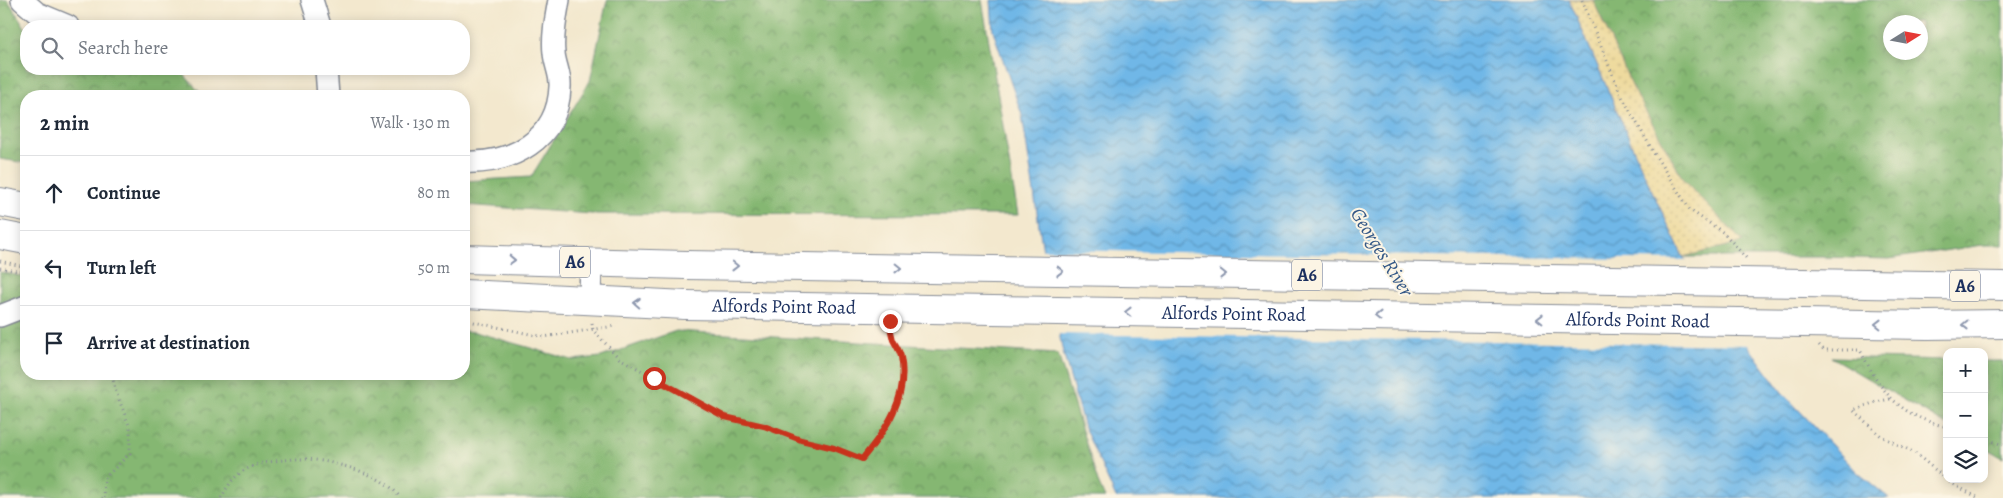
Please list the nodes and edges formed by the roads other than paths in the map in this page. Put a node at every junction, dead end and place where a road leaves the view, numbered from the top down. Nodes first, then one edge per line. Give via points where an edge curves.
1 (22, 0) edge
2 (312, 0) edge
3 (559, 0) edge
4 (54, 20) edge
5 (318, 20) edge
6 (326, 75) edge
7 (328, 90) edge
8 (470, 162) edge
9 (0, 202) edge
10 (20, 206) edge
11 (0, 235) edge
12 (20, 239) edge
13 (470, 259) edge
14 (591, 262) junction
15 (2003, 286) edge
16 (470, 294) edge
17 (590, 300) junction
18 (20, 308) edge
19 (0, 316) edge
20 (2003, 324) edge

1 - 4 street via 37,13
2 - 5 street
3 - 8 street via 554,43 560,86 556,108 547,126 532,144 512,155
6 - 7 street
9 - 10 highway
11 - 12 highway
13 -> 14 highway, A6
14 -> 15 highway, A6, bridge
14 - 17 street
16 - 17 highway, Alfords Point Road / A6
20 -> 17 highway, Alfords Point Road / A6, bridge via 686,305
18 - 19 street

